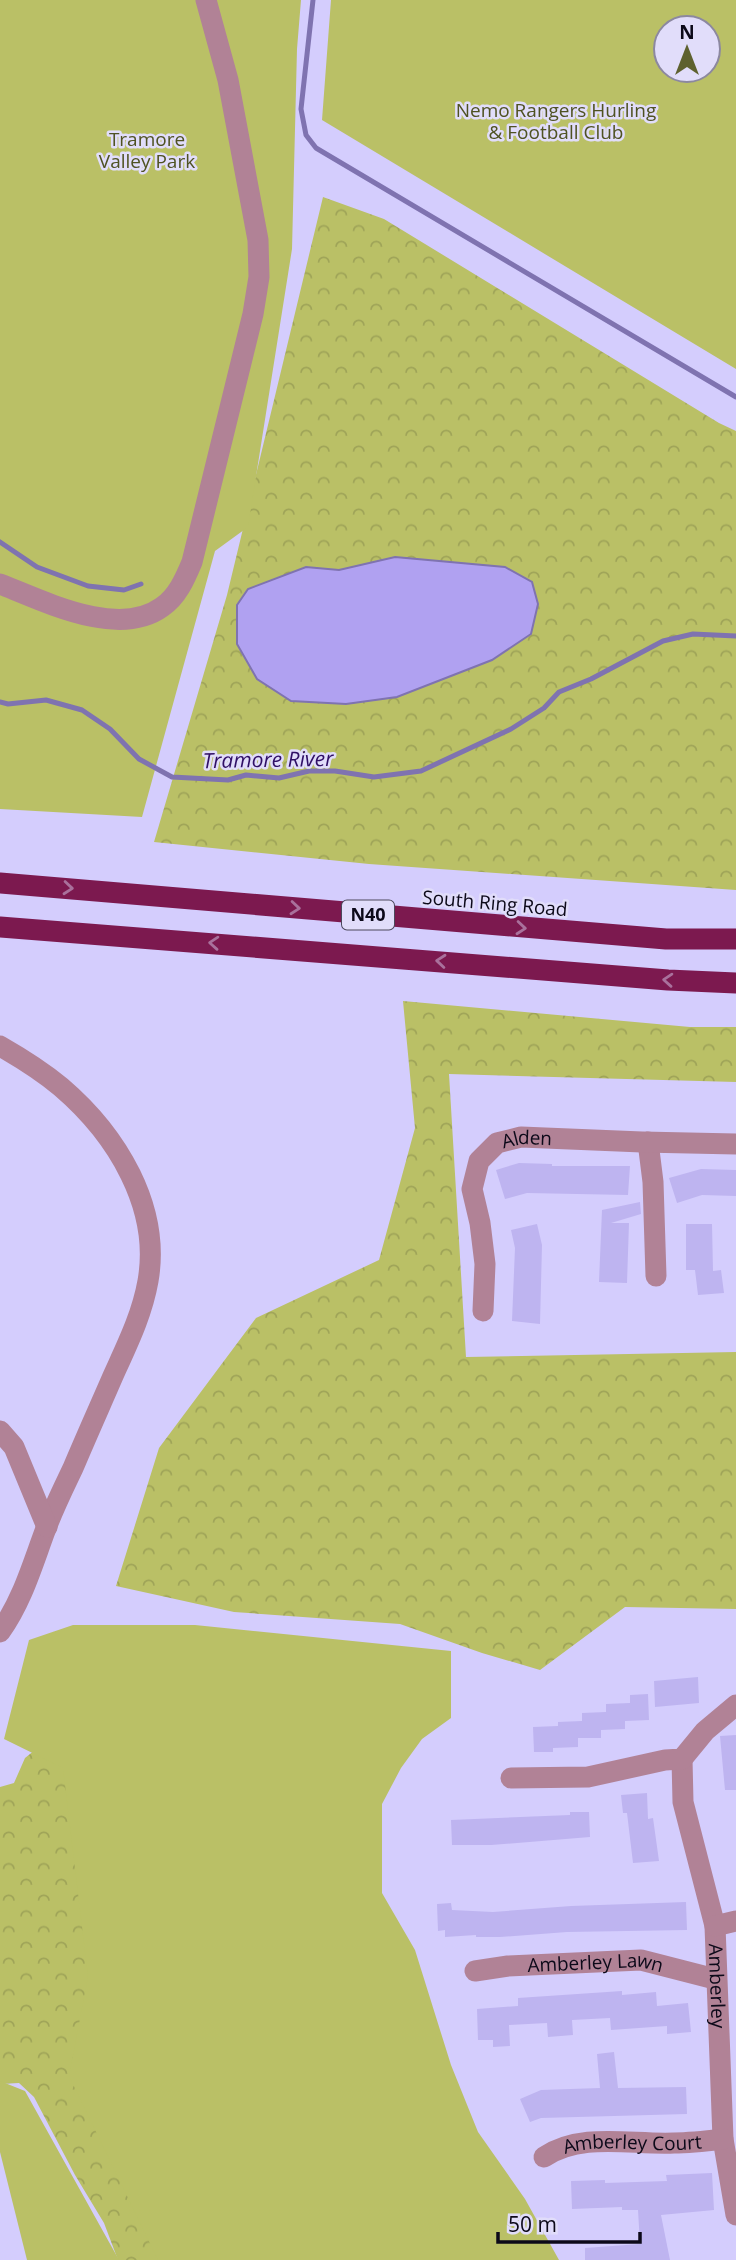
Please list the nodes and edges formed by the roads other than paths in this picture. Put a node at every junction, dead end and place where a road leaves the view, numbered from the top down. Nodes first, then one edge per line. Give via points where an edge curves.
1 (206, 0) edge
2 (0, 584) edge
3 (0, 883) edge
4 (0, 928) edge
5 (736, 939) edge
6 (736, 983) edge
7 (0, 1046) edge
8 (648, 1142) junction
9 (736, 1144) edge
10 (656, 1276) dead end
11 (483, 1311) dead end
12 (0, 1432) edge
13 (47, 1527) junction
14 (0, 1632) edge
15 (736, 1706) edge
16 (682, 1759) junction
17 (511, 1778) dead end
18 (736, 1921) edge
19 (715, 1926) junction
20 (475, 1971) dead end
21 (715, 1979) junction
22 (723, 2139) junction
23 (544, 2157) dead end
24 (736, 2215) edge

1 - 2 street via 233,107 258,240 259,277 192,562 176,594 163,607 138,618 99,618
3 -> 5 highway, South Ring Road / N40 via 652,938
6 -> 4 highway, N40
7 - 13 street via 61,1087 100,1128 122,1158 149,1225 145,1293 135,1327
8 - 9 street, Alden
8 - 10 street
8 - 11 street, Alden via 521,1137 497,1143 479,1161 472,1189 485,1264 474,1282
12 - 13 street via 14,1447
13 - 14 street via 28,1581
15 - 16 street via 705,1731
16 - 17 street via 589,1777
16 - 19 street, Amberley via 683,1802
18 - 19 street
19 - 21 street, Amberley
20 - 21 street, Amberley Lawn via 641,1960
21 - 22 street, Amberley
22 - 23 street, Amberley Court via 596,2142 560,2146
22 - 24 street, Amberley

